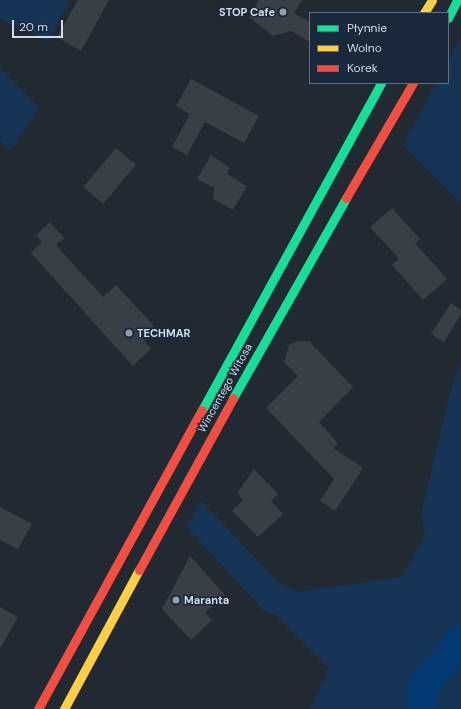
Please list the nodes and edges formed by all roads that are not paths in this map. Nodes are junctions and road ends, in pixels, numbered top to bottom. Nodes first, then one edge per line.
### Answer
1 (432, 0) edge
2 (457, 0) edge
3 (425, 12) edge
4 (449, 16) edge
5 (380, 84) edge
6 (412, 84) edge
7 (38, 709) edge
8 (64, 709) edge

1 - 3 main road
2 - 4 main road
5 - 7 main road, Wincentego Witosa
6 - 8 main road, Wincentego Witosa

